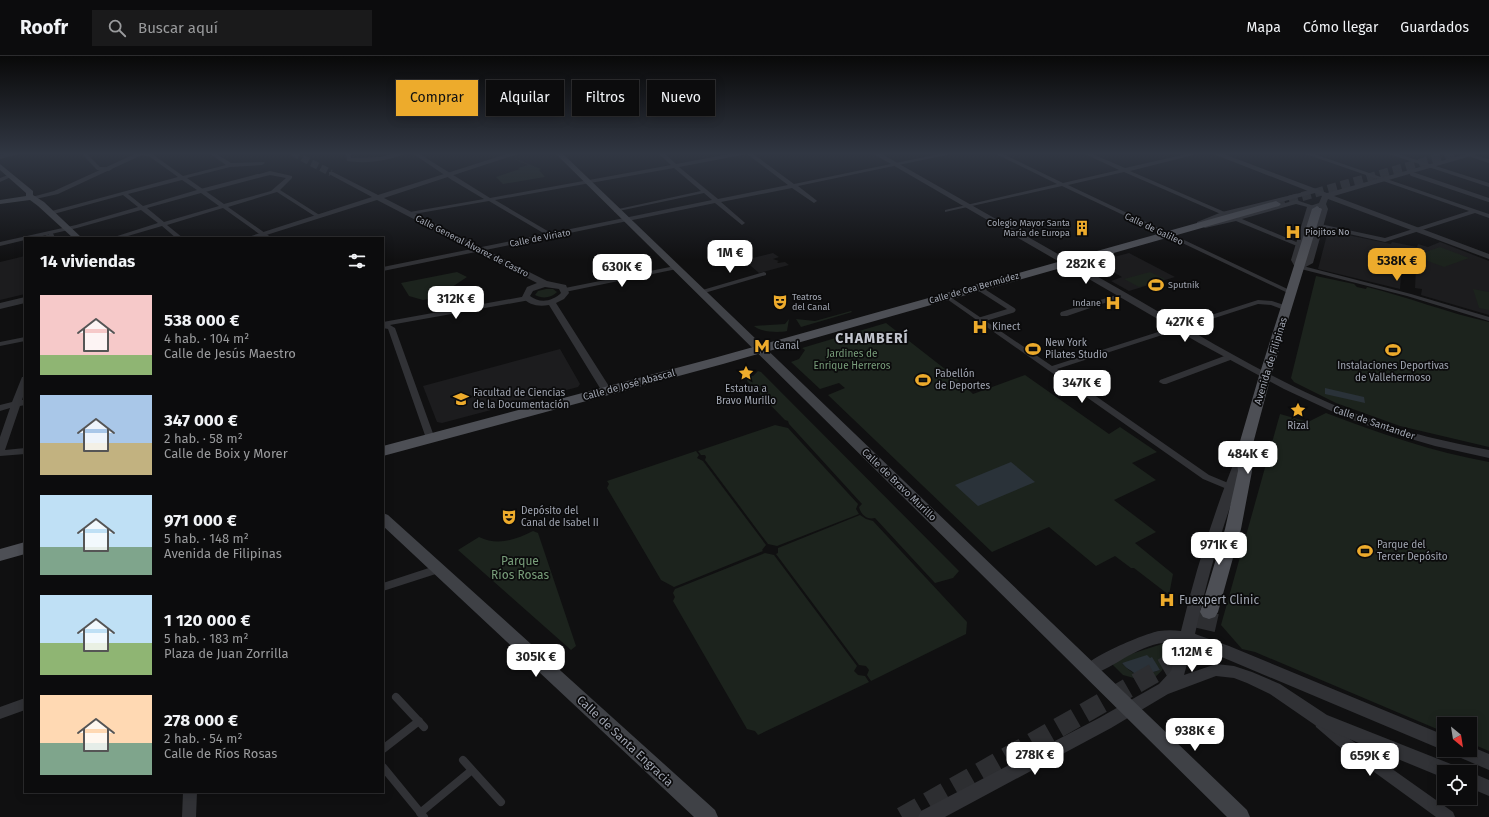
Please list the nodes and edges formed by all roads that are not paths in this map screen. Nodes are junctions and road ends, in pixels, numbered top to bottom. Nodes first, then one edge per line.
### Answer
1 (23, 189) edge
2 (64, 189) joint
3 (141, 189) edge
4 (198, 189) edge
5 (211, 189) edge
6 (362, 189) edge
7 (406, 189) edge
8 (471, 189) edge
9 (546, 189) edge
10 (594, 189) edge
11 (702, 189) edge
12 (780, 189) edge
13 (797, 189) edge
14 (937, 189) edge
15 (1047, 189) edge
16 (1070, 189) edge
17 (1167, 189) edge
18 (1307, 189) edge
19 (1323, 189) edge
20 (1353, 189) edge
21 (1408, 189) edge
22 (1455, 189) edge
23 (277, 190) joint
24 (202, 191) junction
25 (1314, 191) junction
26 (706, 192) junction
27 (56, 193) junction
28 (124, 193) junction
29 (1299, 194) junction
30 (30, 195) junction
31 (1326, 196) junction
32 (379, 197) junction
33 (489, 199) junction
34 (1489, 200) edge
35 (0, 201) edge
36 (718, 201) junction
37 (814, 201) dead end
38 (1296, 202) junction
39 (42, 204) junction
40 (1276, 204) tunnel mouth
41 (224, 206) junction
42 (968, 206) junction
43 (1317, 207) junction
44 (143, 208) junction
45 (616, 211) junction
46 (947, 211) dead end
47 (1475, 211) junction
48 (50, 212) junction
49 (410, 214) junction
50 (1225, 214) junction
51 (318, 216) junction
52 (1489, 216) edge
53 (1236, 219) junction
54 (626, 220) junction
55 (742, 222) dead end
56 (163, 224) junction
57 (1192, 226) junction
58 (1320, 226) junction
59 (66, 228) junction
60 (1416, 230) junction
61 (1165, 234) junction
62 (266, 236) edge
63 (552, 236) junction
64 (29, 237) edge
65 (77, 237) edge
66 (118, 237) edge
67 (179, 237) edge
68 (24, 238) edge
69 (0, 244) edge
70 (1299, 245) junction
71 (480, 250) junction
72 (1489, 257) edge
73 (1065, 262) junction
74 (1299, 267) junction
75 (675, 268) junction
76 (384, 269) edge
77 (764, 274) dead end
78 (545, 284) junction
79 (977, 287) junction
80 (565, 290) junction
81 (701, 292) junction
82 (1292, 293) junction
83 (1123, 295) junction
84 (946, 296) junction
85 (527, 298) junction
86 (24, 300) edge
87 (551, 302) junction
88 (0, 306) edge
89 (1287, 309) junction
90 (1064, 314) dead end
91 (1489, 319) edge
92 (980, 320) junction
93 (384, 325) edge
94 (384, 325) edge
95 (1179, 327) junction
96 (24, 339) edge
97 (0, 344) edge
98 (760, 350) junction
99 (1230, 357) junction
100 (1050, 369) junction
101 (1265, 376) junction
102 (1163, 382) dead end
103 (24, 384) edge
104 (607, 391) junction
105 (21, 403) edge
106 (0, 408) edge
107 (430, 439) junction
108 (0, 450) edge
109 (24, 451) edge
110 (384, 451) edge
111 (0, 454) edge
112 (1489, 454) edge
113 (1243, 455) junction
114 (1230, 487) junction
115 (384, 519) edge
116 (24, 548) edge
117 (0, 555) edge
118 (438, 569) junction
119 (384, 587) edge
120 (1209, 612) tunnel mouth
121 (1186, 638) junction
122 (1089, 670) junction
123 (1295, 680) junction
124 (1163, 689) junction
125 (396, 697) dead end
126 (1290, 698) junction
127 (24, 704) edge
128 (1129, 709) junction
129 (0, 713) edge
130 (1311, 714) junction
131 (1437, 740) edge
132 (384, 747) edge
133 (1477, 757) edge
134 (463, 760) dead end
135 (1489, 762) edge
136 (1437, 767) edge
137 (384, 768) edge
138 (472, 770) junction
139 (1477, 783) edge
140 (1489, 788) edge
141 (190, 793) edge
142 (501, 802) dead end
143 (422, 815) edge
144 (189, 817) edge
145 (708, 817) edge
146 (926, 817) edge
147 (1240, 817) edge
148 (1448, 817) edge

1 - 30 main road
2 - 27 street
2 - 30 street
3 - 28 street
4 - 24 street
5 - 24 street
6 - 32 street, Calle General Álvarez de Castro
7 - 32 street
8 - 33 street
9 - 33 street
10 - 45 main road, Calle de Bravo Murillo
11 - 26 street
12 - 36 street, Calle de Viriato
13 - 37 street
14 - 42 street, Calle de Santander
15 - 42 street
16 - 61 street, Calle de Galileo
17 - 50 street
18 - 25 street
19 - 25 street, Calle de Cea Bermúdez
20 - 31 street
21 - 47 street
22 - 34 street
23 - 41 street
23 - 51 street
24 - 41 street
24 - 44 street
25 - 29 street, Calle de Cea Bermúdez
25 - 31 street
26 - 36 street
26 - 45 street
27 - 30 street
27 - 39 street
28 - 44 street
28 - 48 street
29 - 38 street
29 - 50 street, Calle de Cea Bermúdez
30 - 35 main road
30 - 39 main road
31 - 43 street, Avenida de Filipinas
31 - 60 street
32 - 49 street, Calle General Álvarez de Castro
32 - 51 street
33 - 49 street
33 - 63 street
36 - 54 street, Calle de Viriato
36 - 55 street
38 - 43 street
38 - 53 street, Calle de Cea Bermúdez
39 - 48 main road
40 - 57 main road, Calle de Cea Bermúdez
41 - 56 street
41 - 62 street
42 - 46 street
42 - 73 street, Calle de Santander
43 - 58 street, Avenida de Filipinas
43 - 70 street, Avenida de Filipinas
43 - 74 main road, Avenida de Filipinas
44 - 56 street
44 - 59 street
45 - 54 main road, Calle de Bravo Murillo
47 - 52 street
47 - 60 street
48 - 59 main road
49 - 71 street, Calle General Álvarez de Castro
50 - 57 street, Calle de Cea Bermúdez
51 - 62 street
53 - 57 street, Calle de Cea Bermúdez
53 - 70 street
54 - 63 street, Calle de Viriato
54 - 75 main road, Calle de Bravo Murillo
56 - 66 street
56 - 67 street
57 - 61 main road, Calle de Cea Bermúdez
58 - 60 street
58 - 74 street, Avenida de Filipinas
59 - 64 street
59 - 65 main road
60 - 72 street
61 - 73 main road, Calle de Cea Bermúdez
61 - 82 street, Calle de Galileo
63 - 71 street, Calle de Viriato
68 - 69 street
70 - 74 street, Avenida de Filipinas
71 - 76 street, Calle de Viriato
71 - 78 street, Calle General Álvarez de Castro
73 - 79 main road, Calle de Cea Bermúdez
73 - 83 street, Calle de Santander
74 - 82 main road, Avenida de Filipinas
74 - 91 street
75 - 80 street
75 - 81 main road, Calle de Bravo Murillo
77 - 81 street
78 - 80 street, Calle General Álvarez de Castro
78 - 85 street
79 - 84 main road, Calle de Cea Bermúdez
79 - 92 street
80 - 87 street
81 - 98 main road, Calle de Bravo Murillo
82 - 89 main road, Avenida de Filipinas
83 - 90 street
83 - 95 street, Calle de Santander
84 - 92 street
84 - 98 main road, Calle de Cea Bermúdez
85 - 87 street
85 - 93 street
86 - 88 street
87 - 104 street
89 - 95 street
89 - 101 main road, Avenida de Filipinas
92 - 100 street
94 - 107 street
95 - 99 street, Calle de Santander
95 - 100 street
96 - 97 street
98 - 104 main road, Calle de José Abascal
98 - 122 main road, Calle de Bravo Murillo
99 - 101 street, Calle de Santander
99 - 102 street
100 - 114 street
101 - 112 street, Calle de Santander
101 - 113 main road, Avenida de Filipinas
103 - 105 street
104 - 107 main road, Calle de José Abascal
105 - 106 street
105 - 108 street
107 - 110 main road, Calle de José Abascal
109 - 111 street
113 - 114 street, Avenida de Filipinas
113 - 120 main road, Avenida de Filipinas
114 - 121 street, Avenida de Filipinas
115 - 118 main road, Calle de Santa Engracia
116 - 117 main road
118 - 119 street
118 - 145 main road, Calle de Santa Engracia
121 - 122 street
121 - 123 street
121 - 124 street, Avenida de Filipinas
122 - 128 main road, Calle de Bravo Murillo
123 - 126 street
123 - 131 street
124 - 126 street
124 - 128 street
125 - 132 street
126 - 130 street
127 - 129 street
128 - 146 street
128 - 147 main road, Calle de Bravo Murillo
130 - 136 street
130 - 148 street
133 - 135 street
134 - 138 street
137 - 143 street
138 - 142 street
138 - 143 street
139 - 140 street
141 - 144 street

